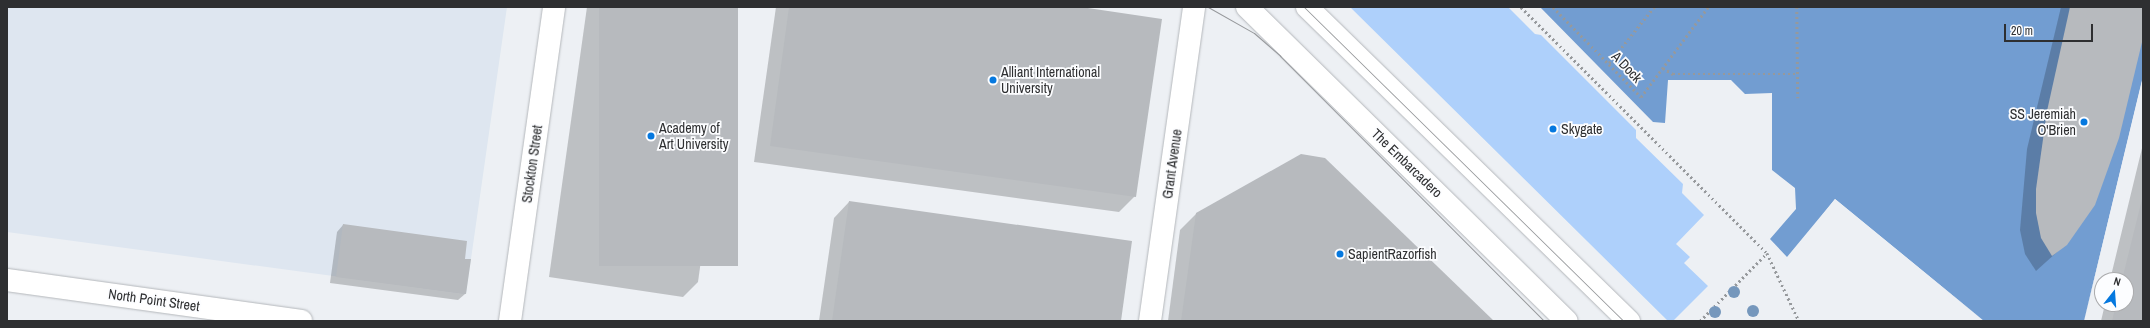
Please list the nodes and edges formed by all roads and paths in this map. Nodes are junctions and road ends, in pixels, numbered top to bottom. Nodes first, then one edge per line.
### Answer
1 (554, 7) edge
2 (1194, 7) edge
3 (1247, 7) edge
4 (1307, 7) edge
5 (1522, 7) edge
6 (1554, 7) edge
7 (1654, 7) edge
8 (1708, 7) edge
9 (1797, 7) edge
10 (1609, 63) junction
11 (1663, 68) junction
12 (1798, 74) junction
13 (1798, 98) dead end
14 (1767, 253) junction
15 (7, 280) edge
16 (301, 321) edge
17 (510, 321) edge
18 (1150, 321) edge
19 (1567, 321) edge
20 (1629, 321) edge
21 (1700, 321) edge
22 (1799, 321) edge

1 - 17 street, Stockton Street
2 - 18 street, Grant Avenue
3 - 19 street, The Embarcadero
4 - 20 street
5 - 14 path
6 - 10 path, A Dock
7 - 10 path
8 - 11 path, A Dock
9 - 12 path
10 - 11 path, A Dock
11 - 12 path
12 - 13 path
14 - 21 path
14 - 22 path
15 - 16 street, North Point Street

